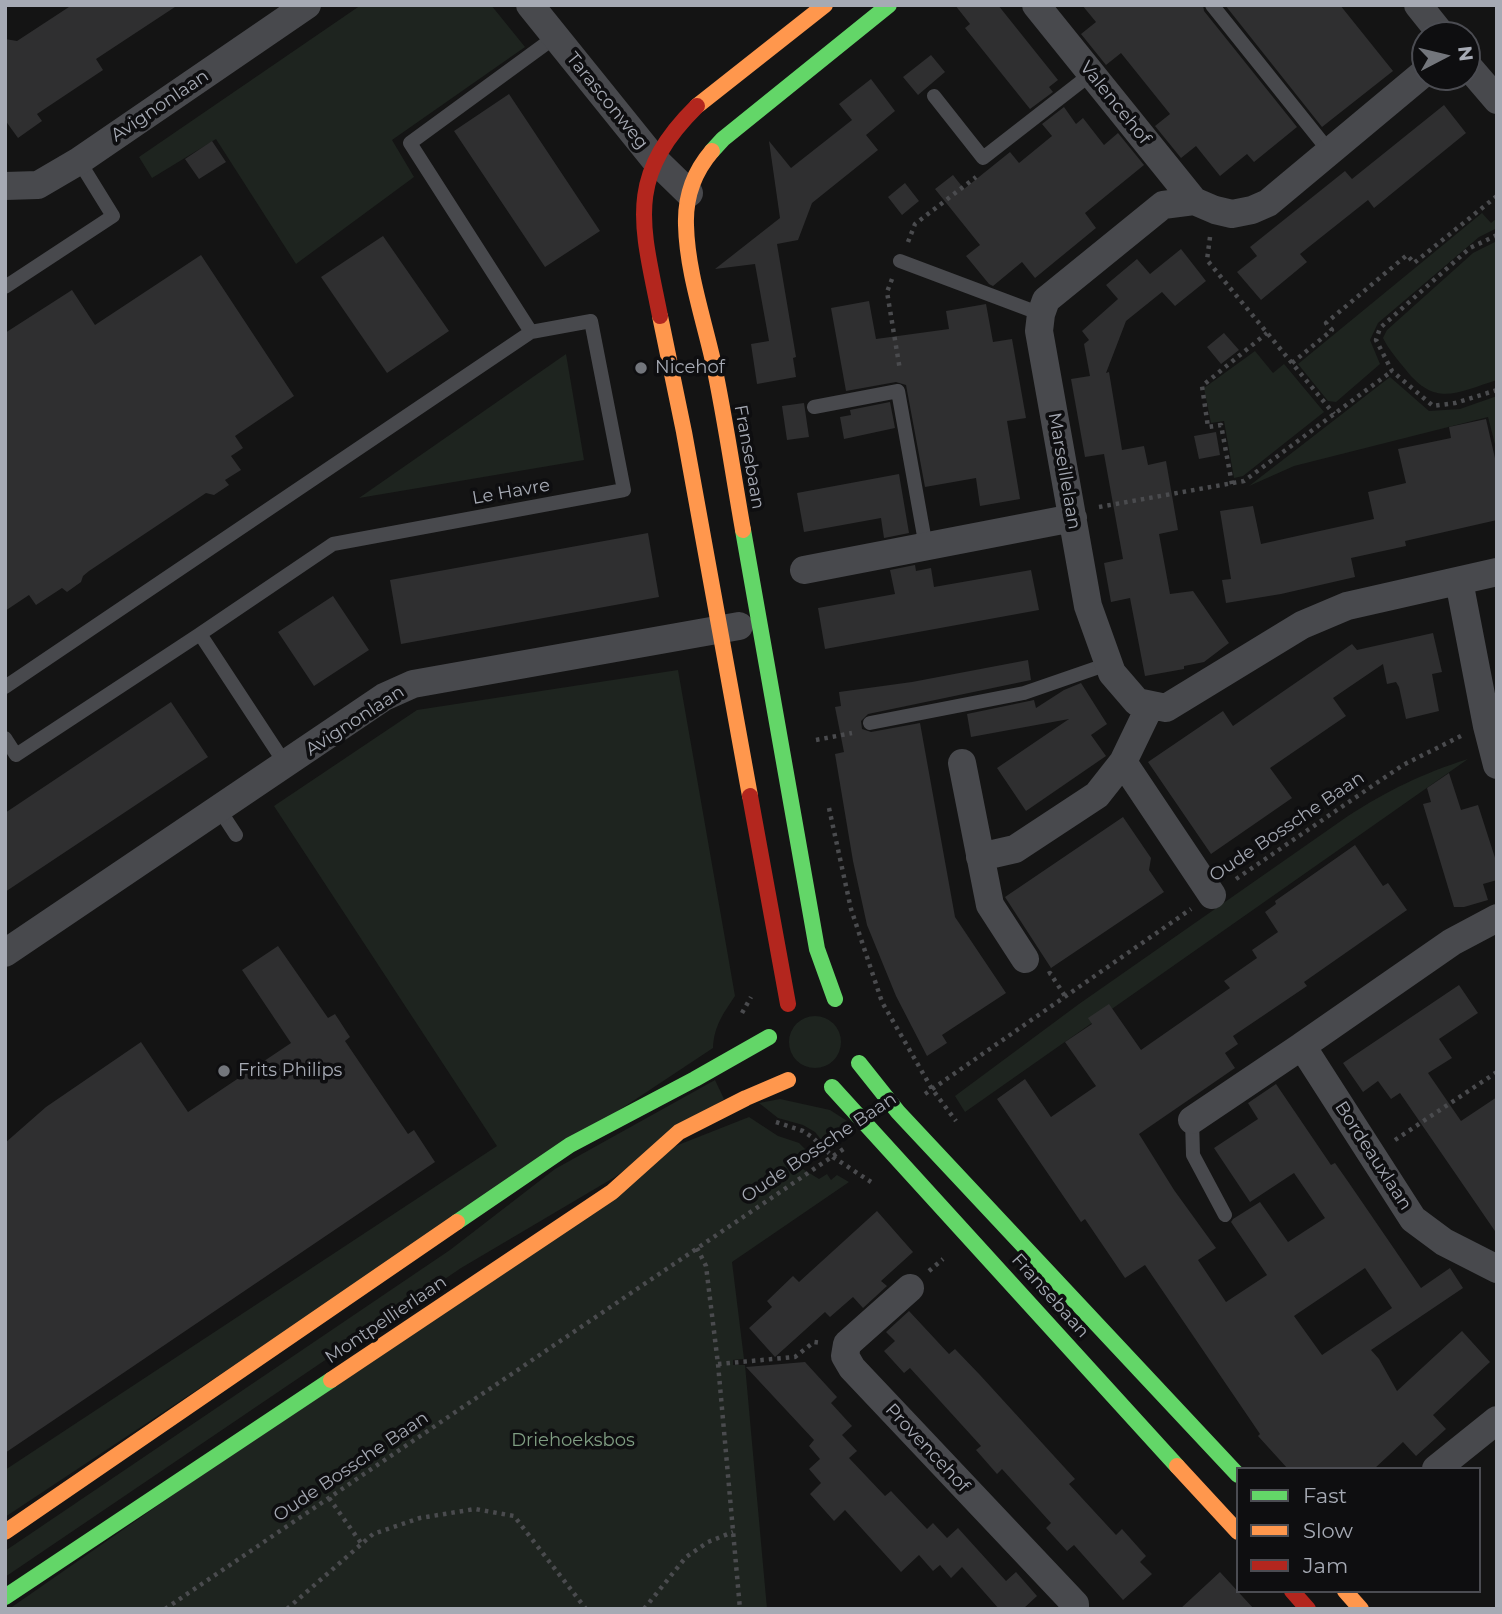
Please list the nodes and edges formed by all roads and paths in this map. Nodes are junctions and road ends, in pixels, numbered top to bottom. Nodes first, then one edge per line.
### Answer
1 (307, 5) edge
2 (530, 5) edge
3 (825, 5) edge
4 (889, 5) edge
5 (1037, 5) edge
6 (1212, 5) edge
7 (1418, 5) edge
8 (1431, 21) edge
9 (555, 37) junction
10 (1091, 74) junction
11 (1481, 81) edge
12 (1411, 84) edge
13 (934, 96) dead end
14 (1497, 100) edge
15 (1329, 152) junction
16 (983, 158) junction
17 (654, 160) junction
18 (79, 161) junction
19 (5, 186) edge
20 (690, 193) junction
21 (1497, 197) edge
22 (1204, 206) junction
23 (1497, 235) edge
24 (900, 261) junction
25 (5, 287) edge
26 (1041, 314) junction
27 (531, 332) junction
28 (1267, 333) junction
29 (1292, 363) junction
30 (1392, 371) junction
31 (1497, 390) edge
32 (898, 391) junction
33 (814, 407) dead end
34 (1334, 414) junction
35 (1232, 484) junction
36 (1073, 515) junction
37 (926, 547) junction
38 (804, 570) dead end
39 (1497, 572) edge
40 (1460, 581) junction
41 (758, 623) junction
42 (719, 629) junction
43 (200, 634) junction
44 (1108, 664) junction
45 (5, 687) edge
46 (1150, 706) junction
47 (870, 723) joint
48 (1487, 726) junction
49 (814, 729) dead end
50 (5, 738) edge
51 (816, 740) junction
52 (819, 753) dead end
53 (1123, 762) junction
54 (962, 763) dead end
55 (286, 765) junction
56 (1497, 765) edge
57 (828, 805) dead end
58 (219, 809) junction
59 (236, 835) dead end
60 (980, 857) junction
61 (1212, 895) junction
62 (1497, 918) edge
63 (5, 953) edge
64 (1025, 958) dead end
65 (1302, 1046) junction
66 (807, 1050) junction
67 (1497, 1072) edge
68 (932, 1089) junction
69 (898, 1112) junction
70 (1192, 1121) joint
71 (871, 1130) junction
72 (1372, 1155) junction
73 (1225, 1215) dead end
74 (697, 1248) junction
75 (1497, 1269) edge
76 (910, 1288) dead end
77 (847, 1344) junction
78 (718, 1363) junction
79 (1497, 1420) edge
80 (1438, 1467) edge
81 (1236, 1473) edge
82 (330, 1498) junction
83 (1236, 1530) edge
84 (5, 1532) edge
85 (733, 1532) junction
86 (361, 1543) junction
87 (1294, 1593) edge
88 (5, 1597) edge
89 (165, 1609) edge
90 (287, 1609) edge
91 (586, 1609) edge
92 (644, 1609) edge
93 (740, 1609) edge
94 (1074, 1609) edge
95 (1308, 1609) edge

1 - 18 street, Avignonlaan
2 - 9 street, Tarasconweg
3 - 17 street, Fransebaan
4 - 20 street, Fransebaan
5 - 10 street, Valencehof
6 - 15 lane
7 - 8 street
9 - 17 street, Tarasconweg
9 - 27 lane
10 - 16 lane
10 - 22 street, Valencehof
11 - 14 street
12 - 15 street
13 - 16 lane
15 - 22 street
16 - 24 path
17 - 20 street, Tarasconweg
17 - 42 street, Fransebaan
18 - 19 street, Avignonlaan
18 - 25 lane
20 - 41 street, Fransebaan
21 - 29 path
22 - 26 street
22 - 28 path
23 - 30 path
24 - 26 lane
24 - 32 path
26 - 36 street, Marseillelaan
27 - 43 lane, Le Havre
27 - 45 lane, Le Havre
28 - 29 path
28 - 35 path
29 - 34 path
30 - 31 path
30 - 34 path
32 - 33 lane
32 - 37 lane
34 - 35 path
35 - 36 path
36 - 37 street
36 - 44 street, Marseillelaan
37 - 38 street
39 - 40 street
40 - 46 street
40 - 48 street
41 - 42 street, Avignonlaan
41 - 66 street, Fransebaan
42 - 55 street, Avignonlaan
42 - 66 street, Fransebaan
43 - 50 lane, Le Havre
43 - 55 lane
44 - 46 street, Marseillelaan
44 - 47 lane
46 - 53 street
47 - 51 path
48 - 56 street
48 - 61 path, Oude Bossche Baan
49 - 51 path
51 - 52 path
53 - 60 street
53 - 61 street
54 - 60 street
55 - 58 street, Avignonlaan
57 - 68 path
58 - 59 lane
58 - 63 street, Avignonlaan
60 - 64 street
61 - 68 path, Oude Bossche Baan
62 - 65 street
65 - 70 street
65 - 72 street, Bordeauxlaan
66 - 69 street, Fransebaan
66 - 71 street, Fransebaan
66 - 84 street
66 - 88 street, Montpellierlaan
67 - 72 path
68 - 69 path, Oude Bossche Baan
69 - 81 street, Fransebaan
70 - 73 lane
71 - 74 path, Oude Bossche Baan
71 - 83 street, Fransebaan
72 - 75 street, Bordeauxlaan
74 - 78 path
74 - 82 path, Oude Bossche Baan
76 - 77 street
77 - 78 path
77 - 94 street, Provencehof
78 - 85 path
79 - 80 street
82 - 86 path
82 - 89 path, Oude Bossche Baan
85 - 92 path
85 - 93 path
86 - 90 path
86 - 91 path
87 - 95 street

